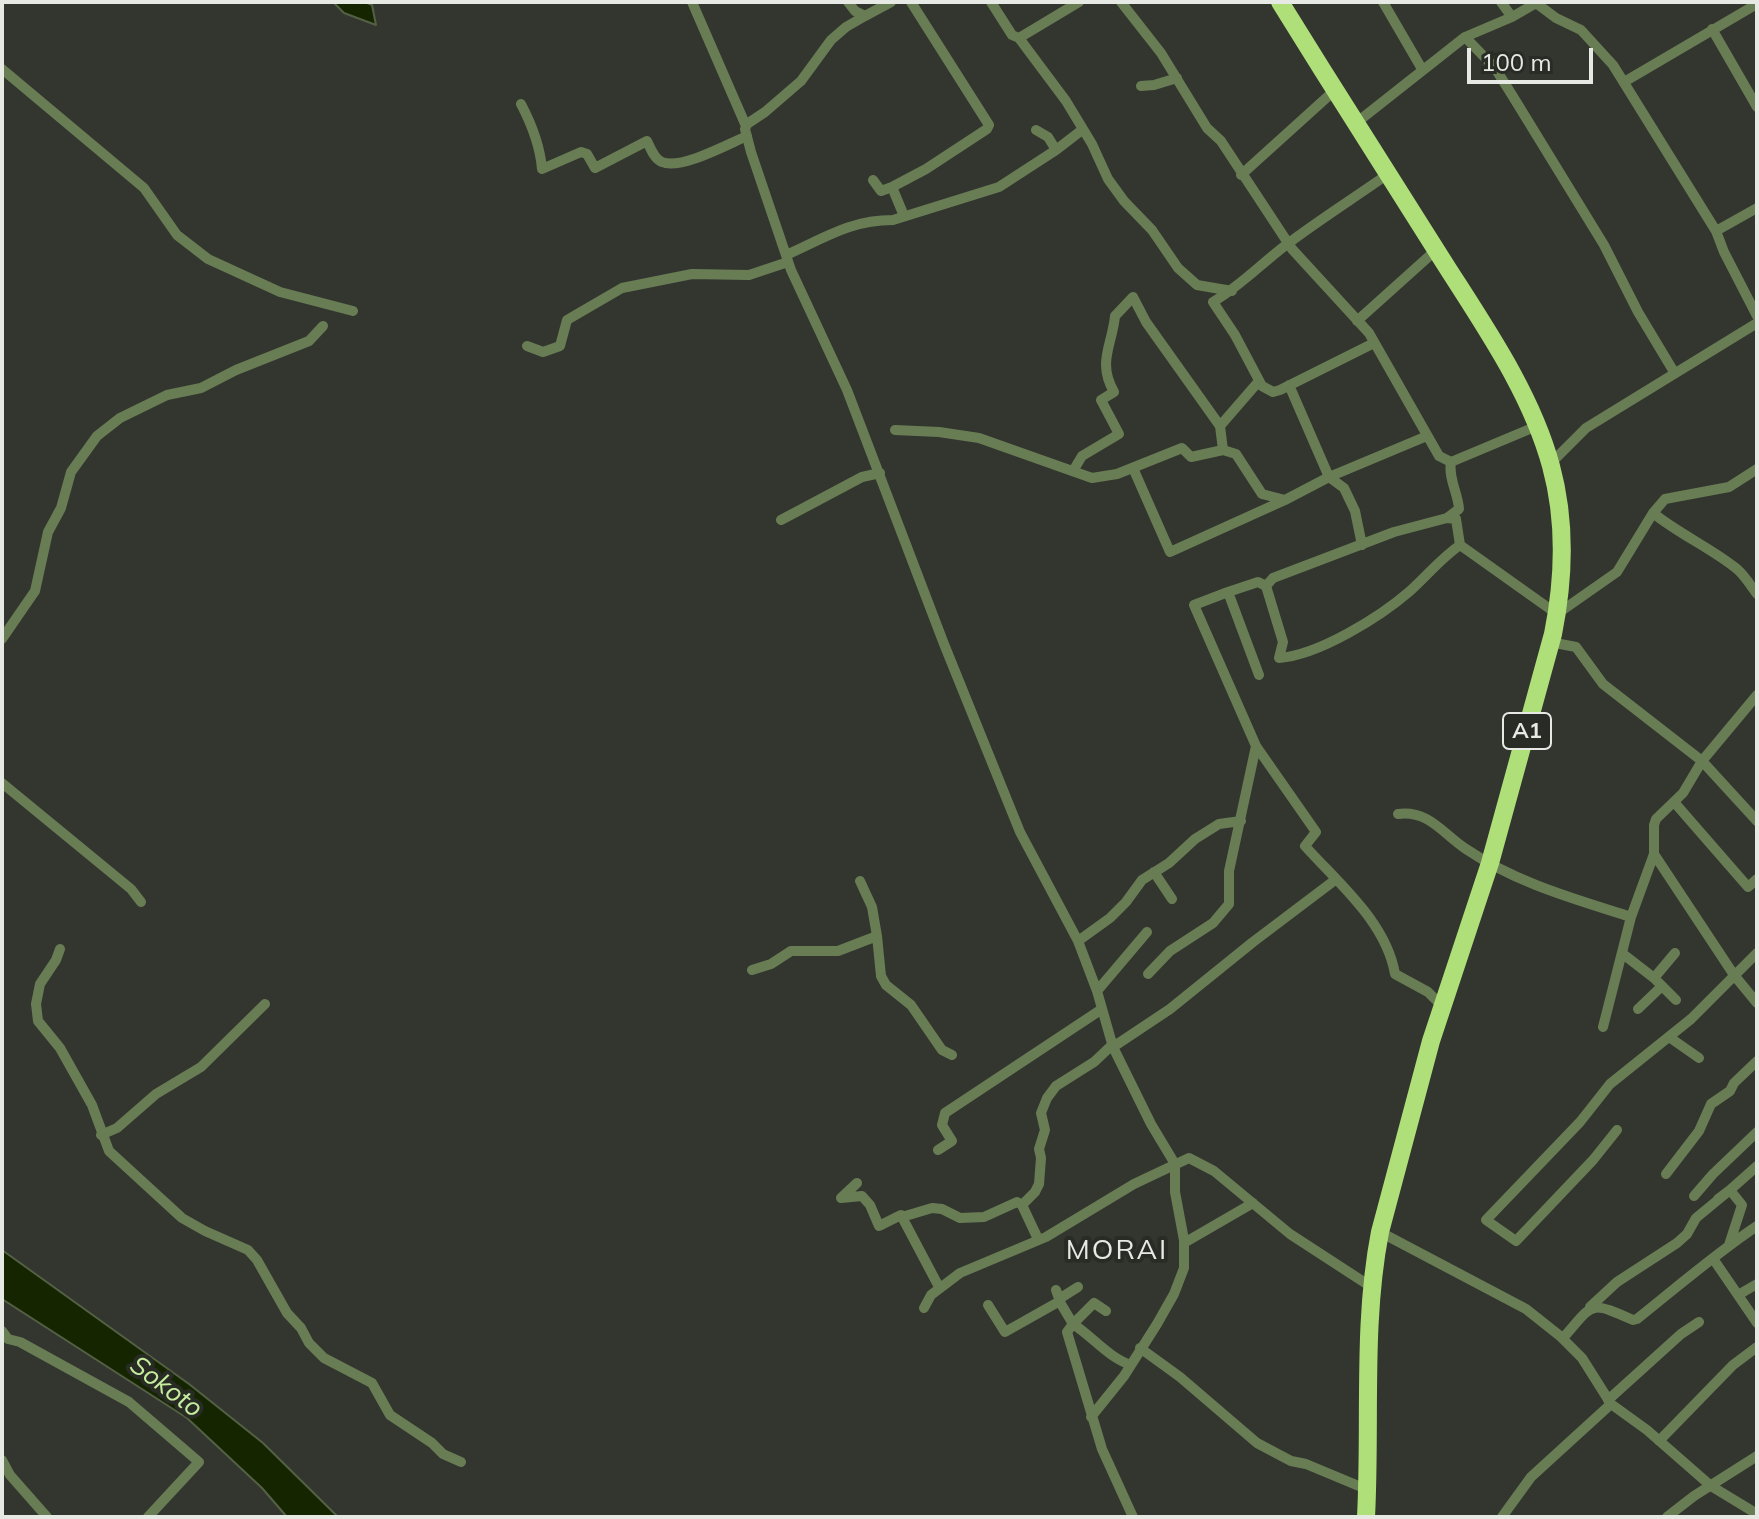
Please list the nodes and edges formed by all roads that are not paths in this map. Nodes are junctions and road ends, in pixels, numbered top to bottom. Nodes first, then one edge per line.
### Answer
1 (692, 2) edge
2 (848, 2) edge
3 (891, 2) edge
4 (911, 2) edge
5 (991, 2) edge
6 (1079, 2) edge
7 (1121, 2) edge
8 (1280, 2) edge
9 (1383, 2) edge
10 (1501, 2) edge
11 (1537, 2) edge
12 (1757, 4) edge
13 (865, 16) junction
14 (1512, 17) junction
15 (1712, 29) junction
16 (1465, 37) junction
17 (1019, 38) junction
18 (2, 69) edge
19 (1422, 69) junction
20 (1177, 78) junction
21 (1624, 82) junction
22 (1141, 86) dead end
23 (1335, 90) junction
24 (521, 104) dead end
25 (1757, 107) edge
26 (1356, 123) junction
27 (1036, 130) dead end
28 (1082, 130) junction
29 (746, 131) junction
30 (1056, 150) junction
31 (1388, 174) junction
32 (1241, 175) junction
33 (873, 180) dead end
34 (892, 187) junction
35 (1757, 208) edge
36 (904, 216) junction
37 (1716, 231) junction
38 (1288, 243) junction
39 (1436, 250) junction
40 (787, 259) junction
41 (1232, 291) junction
42 (353, 311) dead end
43 (1757, 316) edge
44 (1357, 321) junction
45 (1757, 323) edge
46 (323, 326) dead end
47 (1374, 343) junction
48 (527, 346) dead end
49 (1674, 372) junction
50 (1259, 381) junction
51 (1289, 385) junction
52 (1220, 426) junction
53 (1537, 426) junction
54 (895, 430) dead end
55 (1427, 436) junction
56 (1223, 450) junction
57 (1451, 462) junction
58 (1550, 464) junction
59 (1133, 468) junction
60 (1757, 469) edge
61 (1073, 471) junction
62 (880, 473) junction
63 (1329, 477) junction
64 (1285, 500) junction
65 (1653, 513) junction
66 (1447, 518) junction
67 (781, 520) dead end
68 (1362, 545) junction
69 (1460, 545) junction
70 (1266, 586) junction
71 (1228, 592) junction
72 (1757, 594) edge
73 (1557, 614) junction
74 (2, 639) edge
75 (1550, 642) junction
76 (1259, 675) dead end
77 (1756, 699) edge
78 (1256, 746) junction
79 (1702, 761) junction
80 (2, 783) edge
81 (1674, 802) junction
82 (1398, 814) dead end
83 (1241, 821) junction
84 (1757, 821) edge
85 (1654, 854) junction
86 (1490, 863) junction
87 (1154, 872) junction
88 (1757, 879) edge
89 (1335, 880) junction
90 (860, 881) dead end
91 (1172, 899) dead end
92 (141, 902) dead end
93 (1631, 917) junction
94 (1147, 932) dead end
95 (877, 936) junction
96 (1078, 941) junction
97 (60, 949) dead end
98 (1675, 953) dead end
99 (1757, 953) edge
100 (1623, 954) junction
101 (752, 970) dead end
102 (1148, 974) dead end
103 (1734, 975) junction
104 (1658, 982) junction
105 (1097, 991) junction
106 (1676, 1000) dead end
107 (1757, 1003) edge
108 (265, 1004) dead end
109 (1443, 1007) junction
110 (1102, 1009) junction
111 (1638, 1009) dead end
112 (1603, 1027) dead end
113 (1669, 1037) junction
114 (1113, 1045) junction
115 (952, 1055) dead end
116 (1699, 1058) dead end
117 (1757, 1061) edge
118 (1617, 1130) dead end
119 (1757, 1132) edge
120 (101, 1135) junction
121 (938, 1150) dead end
122 (1175, 1164) junction
123 (1757, 1166) edge
124 (1666, 1174) dead end
125 (857, 1183) dead end
126 (1730, 1190) junction
127 (1694, 1196) dead end
128 (1253, 1203) junction
129 (1022, 1205) junction
130 (902, 1217) junction
131 (1757, 1226) edge
132 (1380, 1232) junction
133 (1038, 1239) junction
134 (1184, 1243) junction
135 (1729, 1245) junction
136 (1714, 1260) junction
137 (1757, 1284) edge
138 (939, 1287) junction
139 (1078, 1287) dead end
140 (1373, 1288) junction
141 (1738, 1295) junction
142 (1058, 1297) junction
143 (988, 1305) dead end
144 (1590, 1307) junction
145 (924, 1308) dead end
146 (1106, 1311) dead end
147 (1699, 1322) dead end
148 (1757, 1323) edge
149 (1073, 1324) junction
150 (2, 1331) edge
151 (1563, 1338) junction
152 (1757, 1347) edge
153 (1140, 1348) junction
154 (1131, 1365) junction
155 (1609, 1402) junction
156 (1091, 1417) junction
157 (1659, 1441) junction
158 (1757, 1456) edge
159 (2, 1460) edge
160 (461, 1462) dead end
161 (1711, 1486) junction
162 (1366, 1489) junction
163 (1757, 1514) edge
164 (47, 1517) edge
165 (148, 1517) edge
166 (1133, 1517) edge
167 (1366, 1517) edge
168 (1502, 1517) edge
169 (1667, 1517) edge

1 - 29 street
2 - 13 street
3 - 13 street
4 - 34 street
5 - 17 street
6 - 17 street
7 - 20 street
8 - 23 highway, A1
9 - 19 street
10 - 14 street
11 - 14 street
11 - 21 street
12 - 15 street
13 - 29 street
14 - 16 street
15 - 21 street
15 - 25 street
16 - 19 street
16 - 49 street
17 - 28 street
18 - 42 street
19 - 26 street
20 - 22 street
20 - 32 street
21 - 37 street
23 - 26 highway, A1
23 - 32 street
24 - 29 street
26 - 31 highway, A1
27 - 30 street
28 - 30 street
28 - 41 street
29 - 40 street
30 - 36 street
31 - 38 street
31 - 39 highway, A1
32 - 38 street
33 - 34 street
34 - 36 street
35 - 37 street
36 - 40 street
37 - 43 street
38 - 41 street
38 - 44 street
39 - 44 street
39 - 53 highway, A1
40 - 48 street
40 - 62 street
41 - 50 street
44 - 47 street
45 - 49 street
46 - 74 street
47 - 51 street
47 - 55 street
49 - 58 street
50 - 51 street
50 - 52 street
51 - 63 street
52 - 56 street
52 - 61 street
53 - 57 street
53 - 58 highway, A1
54 - 61 street
55 - 57 street
55 - 63 street
56 - 59 street
56 - 64 street
57 - 66 street
58 - 73 highway, A1
59 - 61 street
59 - 64 street
60 - 65 street
62 - 67 street
62 - 96 street
63 - 64 street
63 - 68 street
65 - 72 street
65 - 73 street
66 - 68 street
66 - 69 street
68 - 70 street
69 - 70 street
69 - 73 street
70 - 71 street
71 - 76 street
71 - 78 street
73 - 75 highway, A1
75 - 79 street
75 - 86 highway, A1
77 - 79 street
78 - 83 street
78 - 89 street
79 - 81 street
79 - 84 street
80 - 92 street
81 - 85 street
81 - 88 street
82 - 86 street
83 - 87 street
83 - 102 street
85 - 93 street
85 - 103 street
86 - 93 street
86 - 109 highway, A1
87 - 91 street
87 - 96 street
89 - 109 street
89 - 114 street
90 - 95 street
93 - 100 street
94 - 105 street
95 - 101 street
95 - 115 street
96 - 105 street
97 - 120 street
98 - 104 street
99 - 103 street
100 - 104 street
100 - 112 street
103 - 107 street
103 - 113 street
104 - 106 street
104 - 111 street
105 - 110 street
108 - 120 street
109 - 132 highway, A1
110 - 114 street
110 - 121 street
113 - 116 street
113 - 118 street
114 - 122 street
114 - 129 street
117 - 124 street
119 - 127 street
120 - 160 street
122 - 128 street
122 - 133 street
122 - 134 street
123 - 126 street
125 - 130 street
126 - 135 street
126 - 144 street
128 - 134 street
128 - 140 street
129 - 130 street
129 - 133 street
130 - 138 street
131 - 135 street
132 - 140 highway, A1
132 - 151 street
133 - 138 street
134 - 153 street
135 - 136 street
136 - 141 street
136 - 144 street
137 - 141 street
138 - 145 street
139 - 142 street
140 - 162 highway, A1
141 - 148 street
142 - 143 street
142 - 149 street
144 - 151 street
146 - 149 street
147 - 155 street
149 - 154 street
149 - 156 street
150 - 165 street
151 - 155 street
152 - 157 street
153 - 154 street
153 - 162 street
154 - 156 street
155 - 157 street
155 - 168 street
156 - 166 street
157 - 161 street
158 - 161 street
159 - 164 street
161 - 163 street
161 - 169 street
162 - 167 highway, A1

